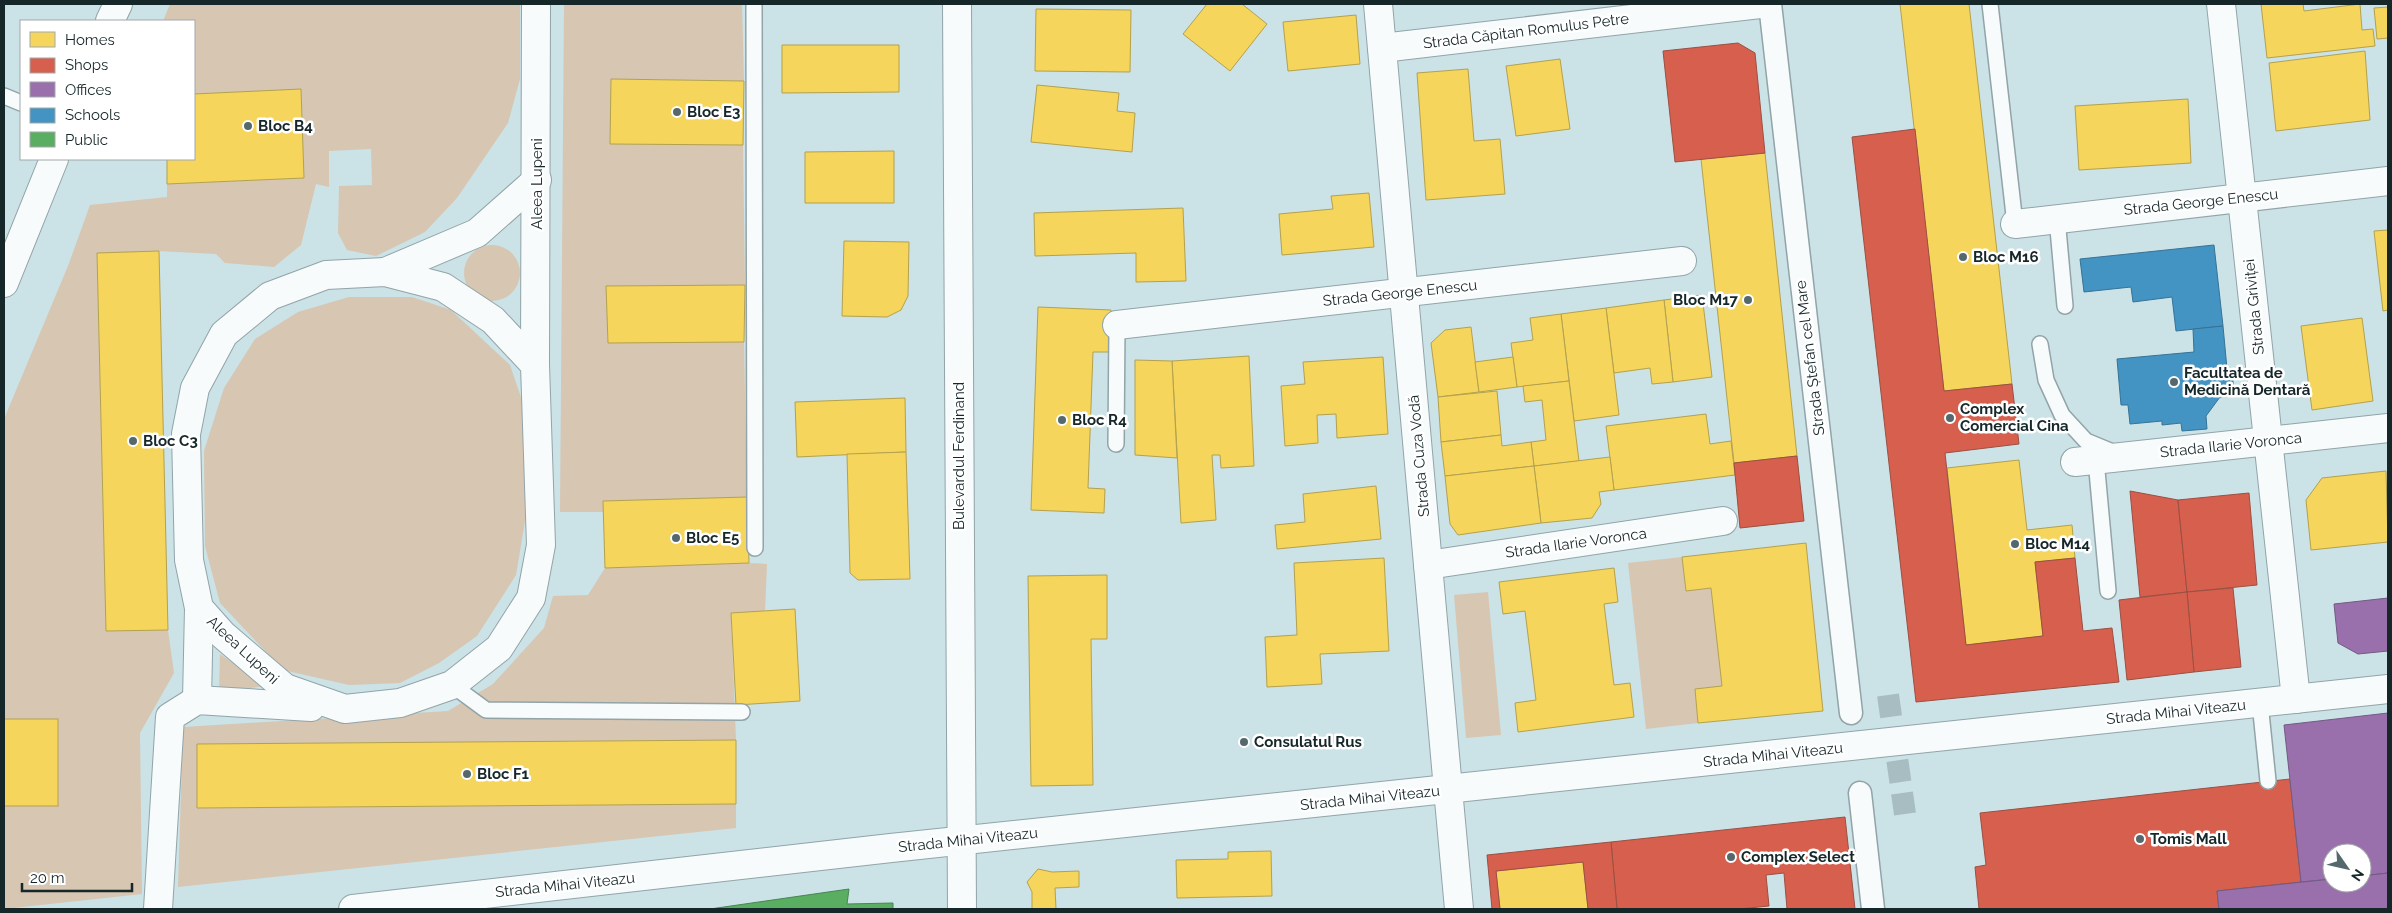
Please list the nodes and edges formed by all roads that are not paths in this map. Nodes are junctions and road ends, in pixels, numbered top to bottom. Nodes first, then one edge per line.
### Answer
1 (118, 4) edge
2 (536, 4) edge
3 (754, 4) edge
4 (957, 4) edge
5 (1378, 4) edge
6 (1760, 4) edge
7 (1770, 4) edge
8 (1990, 4) edge
9 (2221, 4) edge
10 (110, 20) edge
11 (1382, 48) junction
12 (4, 96) edge
13 (20, 103) edge
14 (54, 160) edge
15 (538, 180) junction
16 (2388, 181) edge
17 (2242, 198) junction
18 (2057, 218) junction
19 (2015, 224) joint
20 (1682, 261) dead end
21 (385, 272) junction
22 (4, 283) edge
23 (1404, 292) junction
24 (2065, 306) dead end
25 (1117, 325) joint
26 (2040, 344) dead end
27 (535, 365) junction
28 (2388, 428) edge
29 (2268, 442) junction
30 (1116, 444) dead end
31 (2123, 457) junction
32 (2085, 461) joint
33 (1723, 521) dead end
34 (755, 548) dead end
35 (1428, 565) junction
36 (2108, 591) dead end
37 (199, 608) junction
38 (452, 685) junction
39 (2388, 689) edge
40 (2296, 699) junction
41 (197, 700) junction
42 (2260, 703) junction
43 (345, 709) junction
44 (742, 712) dead end
45 (1850, 713) dead end
46 (2268, 781) dead end
47 (1448, 789) junction
48 (1860, 793) dead end
49 (961, 841) junction
50 (158, 909) edge
51 (353, 909) edge
52 (962, 909) edge
53 (1459, 909) edge
54 (1873, 909) edge

1 - 10 street
2 - 15 street, Aleea Lupeni
3 - 34 lane
4 - 49 street, Bulevardul Ferdinand
5 - 11 street, Strada Cuza Vodă
6 - 11 street, Strada Căpitan Romulus Petre
7 - 45 street, Strada Ștefan cel Mare
8 - 19 lane
9 - 17 street, Strada Griviței
11 - 23 street, Strada Cuza Vodă
12 - 13 lane
14 - 22 street
15 - 21 street
15 - 27 street, Aleea Lupeni
16 - 17 street, Strada George Enescu
17 - 18 street, Strada George Enescu
17 - 29 street, Strada Griviței
18 - 19 street, Strada George Enescu
18 - 24 lane
20 - 23 street, Strada George Enescu
21 - 27 street, Aleea Lupeni
21 - 37 street, Aleea Lupeni
23 - 25 street, Strada George Enescu
23 - 35 street, Strada Cuza Vodă
25 - 30 lane
26 - 31 lane
27 - 38 street, Aleea Lupeni
28 - 29 street, Strada Ilarie Voronca
29 - 31 street, Strada Ilarie Voronca
29 - 40 street, Strada Griviței
31 - 32 street, Strada Ilarie Voronca
32 - 36 lane
33 - 35 street, Strada Ilarie Voronca
35 - 47 street, Strada Cuza Vodă
37 - 41 street
37 - 43 street, Aleea Lupeni
38 - 43 street, Aleea Lupeni
38 - 44 lane
39 - 40 street, Strada Mihai Viteazu
40 - 42 street, Strada Mihai Viteazu
41 - 43 street
41 - 50 street
42 - 46 lane
42 - 47 street, Strada Mihai Viteazu
47 - 49 street, Strada Mihai Viteazu
47 - 53 street, Strada Cuza Vodă
48 - 54 street
49 - 51 street, Strada Mihai Viteazu
49 - 52 street, Bulevardul Ferdinand

